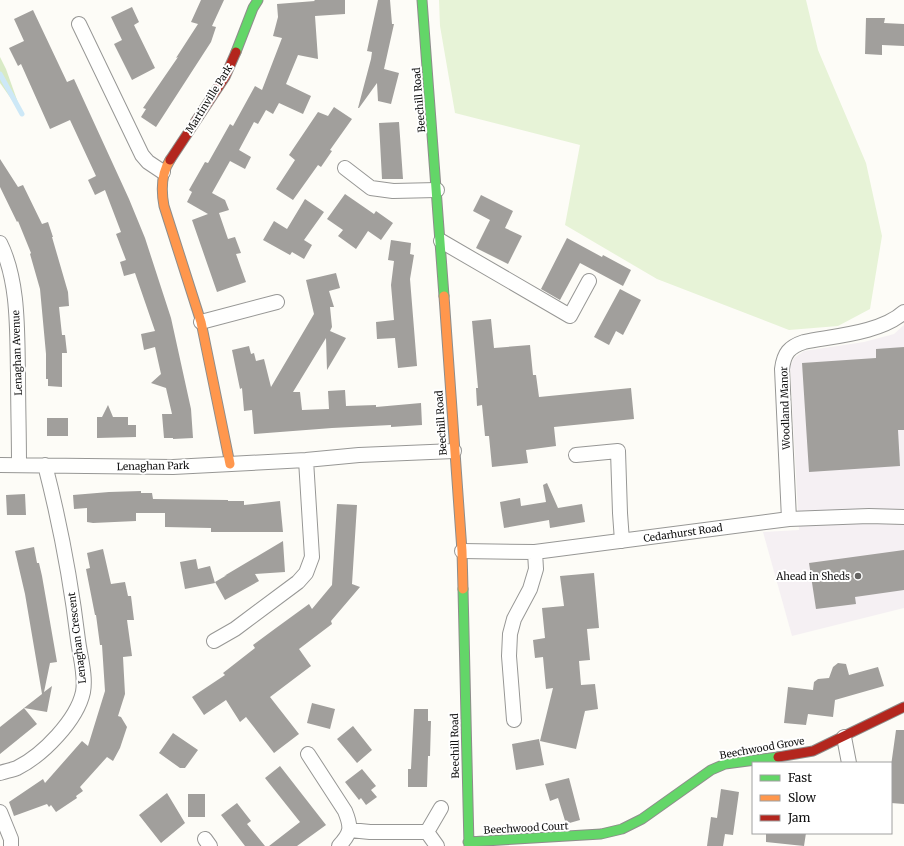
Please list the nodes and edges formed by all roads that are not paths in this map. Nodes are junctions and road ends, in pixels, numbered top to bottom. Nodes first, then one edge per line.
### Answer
1 (258, 0) edge
2 (422, 0) edge
3 (79, 24) dead end
4 (345, 168) dead end
5 (163, 172) junction
6 (437, 190) junction
7 (441, 242) junction
8 (0, 243) edge
9 (589, 281) dead end
10 (277, 302) dead end
11 (904, 312) edge
12 (201, 322) junction
13 (454, 451) junction
14 (576, 455) dead end
15 (306, 460) junction
16 (230, 464) junction
17 (0, 465) edge
18 (19, 465) junction
19 (45, 465) junction
20 (904, 517) edge
21 (789, 519) junction
22 (622, 541) junction
23 (462, 551) junction
24 (535, 552) junction
25 (214, 641) dead end
26 (904, 707) edge
27 (514, 720) dead end
28 (844, 737) junction
29 (308, 754) dead end
30 (849, 762) edge
31 (0, 773) edge
32 (440, 808) dead end
33 (0, 812) edge
34 (350, 830) junction
35 (427, 832) junction
36 (586, 835) joint
37 (469, 844) edge
38 (11, 846) edge
39 (339, 846) edge
40 (437, 846) edge

1 - 5 street, Martinville Park
2 - 6 street, Beechill Road
3 - 5 street
4 - 6 street
5 - 12 street, Martinville Park
6 - 7 street, Beechill Road
7 - 9 street
7 - 13 street, Beechill Road
8 - 18 street, Lenaghan Avenue
10 - 12 street
11 - 21 street, Woodland Manor
12 - 16 street, Martinville Park
13 - 15 street, Lenaghan Park
13 - 23 street, Beechill Road
14 - 22 street
15 - 16 street, Lenaghan Park
15 - 25 street
16 - 19 street, Lenaghan Park
17 - 18 street, Lenaghan Park
18 - 19 street, Lenaghan Park
19 - 31 street, Lenaghan Crescent
20 - 21 street, Cedarhurst Road
21 - 22 street, Cedarhurst Road
22 - 24 street, Cedarhurst Road
23 - 24 street, Cedarhurst Road
23 - 37 street, Beechill Road
24 - 27 street
26 - 28 street, Beechwood Grove
28 - 30 street
28 - 36 street, Beechwood Grove
29 - 34 street
32 - 35 street
33 - 38 street
34 - 35 street
34 - 39 street
35 - 40 street
36 - 37 street, Beechwood Court

